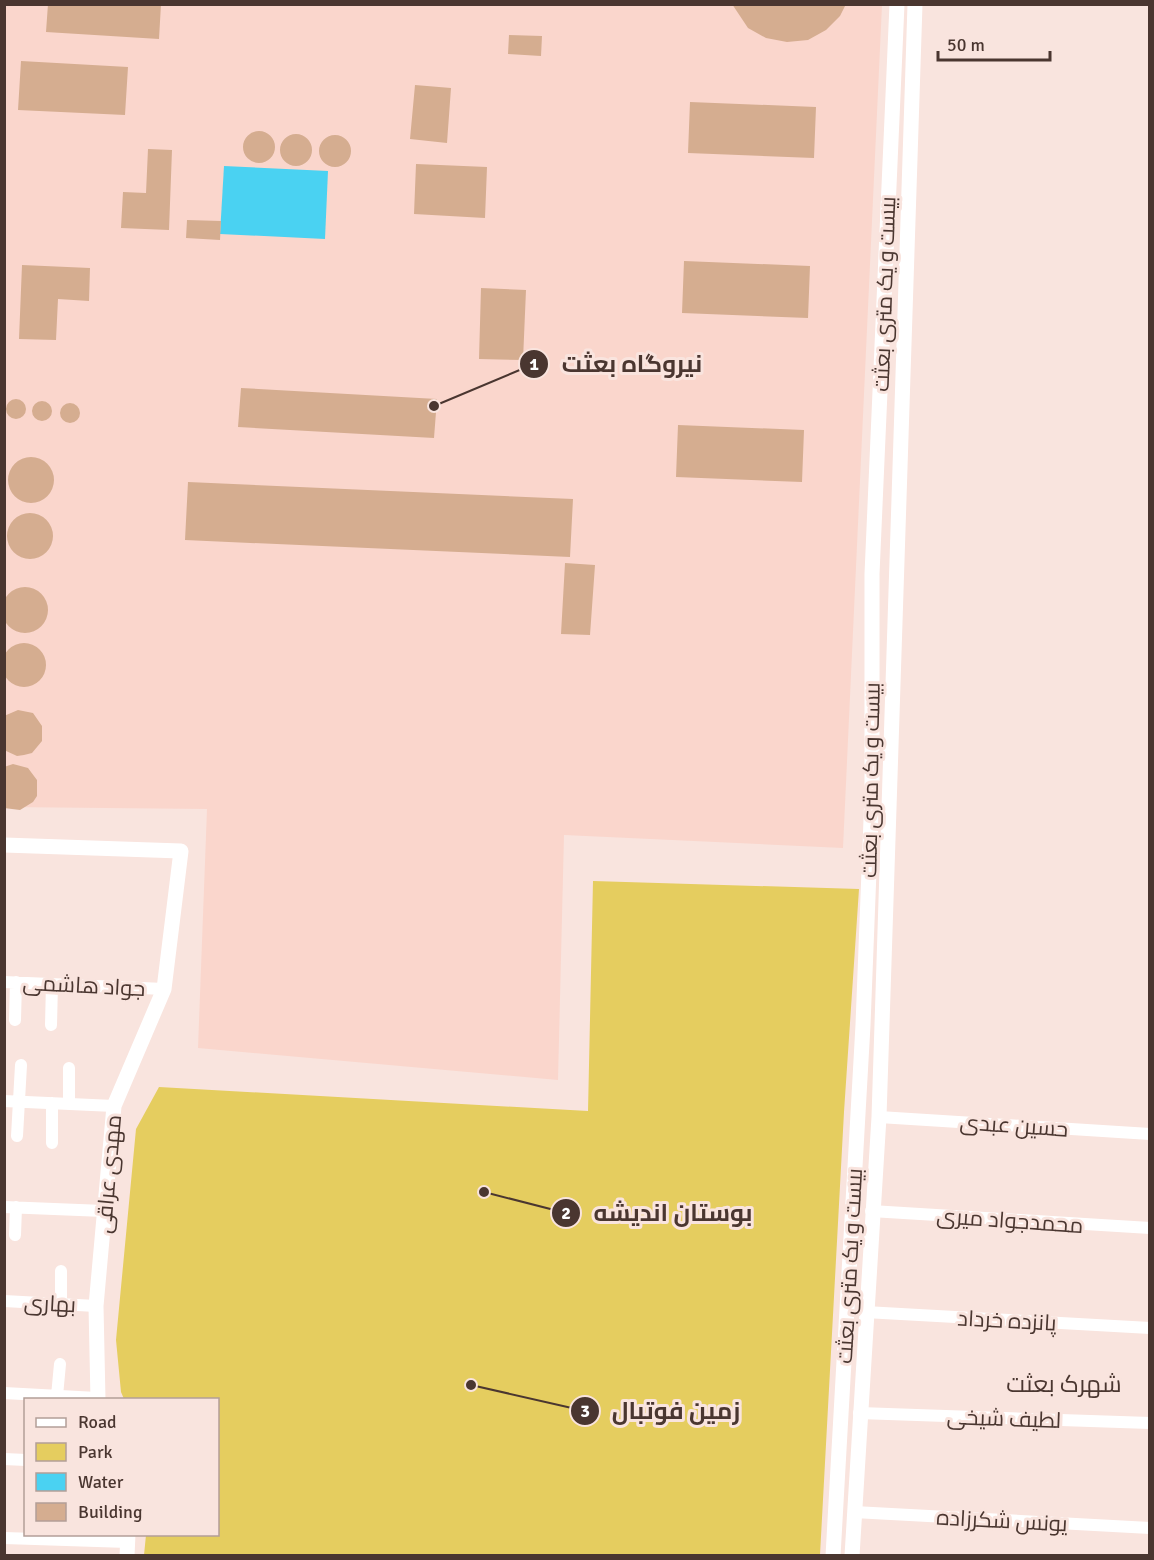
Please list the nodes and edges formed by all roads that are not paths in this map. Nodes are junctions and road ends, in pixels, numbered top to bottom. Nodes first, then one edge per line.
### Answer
1 (897, 4) edge
2 (915, 4) edge
3 (4, 845) edge
4 (10, 982) edge
5 (52, 984) junction
6 (164, 989) junction
7 (15, 1020) dead end
8 (51, 1025) dead end
9 (21, 1065) dead end
10 (69, 1068) dead end
11 (4, 1101) edge
12 (19, 1101) junction
13 (52, 1103) junction
14 (69, 1104) junction
15 (114, 1106) junction
16 (879, 1117) junction
17 (1149, 1134) edge
18 (17, 1136) dead end
19 (52, 1143) dead end
20 (10, 1207) edge
21 (104, 1211) junction
22 (871, 1211) junction
23 (1149, 1228) edge
24 (15, 1235) dead end
25 (61, 1271) dead end
26 (4, 1301) edge
27 (61, 1304) junction
28 (96, 1306) junction
29 (865, 1312) junction
30 (1149, 1328) edge
31 (60, 1364) dead end
32 (4, 1393) edge
33 (57, 1396) junction
34 (84, 1398) edge
35 (98, 1398) edge
36 (859, 1413) junction
37 (1149, 1423) edge
38 (4, 1459) edge
39 (24, 1460) edge
40 (854, 1512) junction
41 (1149, 1528) edge
42 (4, 1538) edge
43 (127, 1544) edge
44 (833, 1556) edge
45 (852, 1556) edge

1 - 44 street, بیست و یک متری بعثت
2 - 16 street, بیست و یک متری بعثت
3 - 6 street, مهدی عراقی
4 - 5 street, جواد هاشمی
4 - 7 street
5 - 6 street, جواد هاشمی
5 - 8 street
6 - 15 street, مهدی عراقی
9 - 12 street
10 - 14 street
11 - 12 street
12 - 13 street
12 - 18 street
13 - 14 street
13 - 19 street
14 - 15 street
15 - 21 street, مهدی عراقی
16 - 17 street, حسین عبدی
16 - 22 street, بیست و یک متری بعثت
20 - 21 street
20 - 24 street
21 - 28 street, مهدی عراقی
22 - 23 street, محمدجواد میری
22 - 29 street, بیست و یک متری بعثت
25 - 27 street
26 - 27 street, بهاری
27 - 28 street, بهاری
28 - 35 street, مهدی عراقی
29 - 30 street, پانزده خرداد
29 - 36 street, بیست و یک متری بعثت
31 - 33 street
32 - 33 street
33 - 34 street
36 - 37 street, لطیف شیخی
36 - 40 street, بیست و یک متری بعثت
38 - 39 street
40 - 41 street, یونس شکرزاده
40 - 45 street, بیست و یک متری بعثت
42 - 43 street

